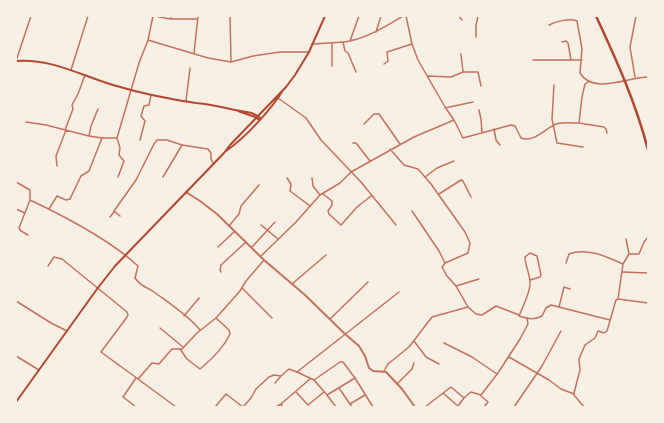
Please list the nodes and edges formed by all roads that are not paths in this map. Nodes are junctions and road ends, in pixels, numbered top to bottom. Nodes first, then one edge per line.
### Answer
1 (31, 16) edge
2 (88, 16) edge
3 (154, 16) edge
4 (171, 16) edge
5 (230, 16) edge
6 (325, 16) edge
7 (359, 16) edge
8 (381, 16) edge
9 (405, 16) edge
10 (459, 16) edge
11 (478, 16) edge
12 (596, 16) edge
13 (636, 16) edge
14 (197, 17) edge
15 (171, 19) junction
16 (462, 20) dead end
17 (549, 24) dead end
18 (376, 32) junction
19 (476, 37) dead end
20 (148, 40) junction
21 (350, 41) junction
22 (343, 42) junction
23 (562, 42) dead end
24 (332, 43) junction
25 (312, 44) junction
26 (412, 44) junction
27 (309, 52) junction
28 (194, 53) junction
29 (461, 54) dead end
30 (533, 60) dead end
31 (571, 60) junction
32 (582, 60) junction
33 (16, 61) edge
34 (231, 62) junction
35 (384, 64) dead end
36 (332, 66) dead end
37 (190, 68) dead end
38 (71, 70) junction
39 (356, 72) dead end
40 (463, 72) junction
41 (85, 75) junction
42 (428, 76) junction
43 (648, 77) edge
44 (635, 78) junction
45 (588, 82) junction
46 (625, 82) junction
47 (554, 85) dead end
48 (482, 86) dead end
49 (286, 87) junction
50 (132, 90) junction
51 (152, 95) junction
52 (278, 98) junction
53 (186, 101) junction
54 (474, 102) dead end
55 (445, 108) junction
56 (98, 109) dead end
57 (479, 110) dead end
58 (257, 117) junction
59 (260, 119) junction
60 (454, 120) junction
61 (26, 122) dead end
62 (579, 123) junction
63 (364, 124) dead end
64 (553, 126) junction
65 (494, 129) junction
66 (66, 130) junction
67 (607, 132) dead end
68 (482, 133) junction
69 (89, 136) junction
70 (102, 138) junction
71 (117, 138) junction
72 (140, 140) dead end
73 (353, 143) dead end
74 (182, 144) junction
75 (400, 144) junction
76 (500, 146) dead end
77 (583, 147) dead end
78 (390, 149) junction
79 (648, 150) edge
80 (224, 153) junction
81 (370, 161) junction
82 (454, 161) dead end
83 (214, 164) junction
84 (57, 166) dead end
85 (351, 172) junction
86 (118, 177) dead end
87 (163, 177) dead end
88 (425, 177) junction
89 (287, 178) dead end
90 (312, 178) dead end
91 (16, 182) edge
92 (259, 185) dead end
93 (186, 192) junction
94 (323, 194) junction
95 (439, 194) junction
96 (320, 195) junction
97 (372, 195) junction
98 (471, 197) dead end
99 (30, 200) junction
100 (310, 206) junction
101 (16, 209) edge
102 (49, 210) junction
103 (114, 211) junction
104 (412, 211) dead end
105 (25, 213) junction
106 (120, 216) dead end
107 (110, 217) dead end
108 (275, 222) dead end
109 (261, 225) dead end
110 (396, 225) dead end
111 (229, 226) junction
112 (267, 230) junction
113 (235, 231) junction
114 (28, 235) dead end
115 (648, 237) edge
116 (278, 239) junction
117 (626, 240) dead end
118 (246, 242) junction
119 (218, 247) dead end
120 (252, 247) junction
121 (629, 254) junction
122 (125, 255) junction
123 (326, 255) dead end
124 (261, 256) junction
125 (264, 260) junction
126 (445, 263) junction
127 (566, 263) dead end
128 (623, 264) junction
129 (48, 266) dead end
130 (221, 272) dead end
131 (623, 272) junction
132 (648, 273) edge
133 (479, 278) dead end
134 (530, 280) junction
135 (368, 282) dead end
136 (292, 284) junction
137 (456, 286) junction
138 (97, 288) junction
139 (242, 288) junction
140 (570, 289) dead end
141 (399, 292) dead end
142 (199, 298) dead end
143 (618, 299) junction
144 (16, 301) edge
145 (648, 304) edge
146 (468, 307) junction
147 (559, 307) junction
148 (184, 316) junction
149 (520, 316) junction
150 (216, 318) junction
151 (272, 318) dead end
152 (527, 318) junction
153 (330, 319) junction
154 (610, 320) junction
155 (160, 328) dead end
156 (67, 331) junction
157 (200, 331) junction
158 (561, 331) dead end
159 (345, 334) junction
160 (414, 341) junction
161 (444, 343) dead end
162 (183, 347) junction
163 (648, 348) edge
164 (180, 349) junction
165 (648, 352) edge
166 (16, 356) edge
167 (509, 357) junction
168 (414, 363) dead end
169 (439, 364) dead end
170 (39, 370) junction
171 (297, 372) junction
172 (384, 372) junction
173 (537, 373) junction
174 (497, 374) junction
175 (281, 376) junction
176 (355, 378) junction
177 (137, 379) junction
178 (310, 379) junction
179 (314, 380) junction
180 (276, 383) dead end
181 (397, 384) junction
182 (339, 388) junction
183 (296, 392) junction
184 (324, 392) junction
185 (443, 393) junction
186 (574, 394) junction
187 (327, 395) junction
188 (365, 395) junction
189 (481, 395) junction
190 (464, 398) junction
191 (16, 402) edge
192 (281, 404) junction
193 (350, 404) junction
194 (427, 406) edge
195 (135, 407) edge
196 (176, 407) edge
197 (215, 407) edge
198 (243, 407) edge
199 (276, 407) edge
200 (283, 407) edge
201 (336, 407) edge
202 (352, 407) edge
203 (373, 407) edge
204 (415, 407) edge
205 (459, 407) edge
206 (484, 407) edge
207 (514, 407) edge
208 (584, 407) edge

1 - 33 street
2 - 38 street
3 - 15 street
3 - 20 street
4 - 15 street
5 - 34 street
6 - 25 main road
7 - 21 street
8 - 18 street
9 - 18 street
9 - 26 street
10 - 16 street
11 - 19 street
12 - 46 main road
13 - 44 street
14 - 15 street
14 - 28 street
17 - 32 street
18 - 21 street
20 - 28 street
20 - 50 street
21 - 22 street
22 - 24 street
22 - 39 street
23 - 31 street
24 - 25 street
24 - 36 street
25 - 27 main road
26 - 35 street
26 - 42 street
27 - 34 street
27 - 49 main road
28 - 34 street
29 - 40 street
30 - 31 street
31 - 32 street
32 - 45 street
33 - 38 main road
37 - 53 street
38 - 41 main road
40 - 42 street
40 - 48 street
41 - 50 main road
41 - 66 street
42 - 55 street
43 - 44 street
44 - 46 street
45 - 46 street
45 - 62 street
46 - 79 main road
47 - 64 street
49 - 52 main road
49 - 58 main road
50 - 51 main road
50 - 71 street
51 - 53 main road
51 - 72 street
52 - 59 main road
52 - 85 street
53 - 58 main road
54 - 55 street
55 - 60 street
56 - 69 street
57 - 68 street
58 - 59 main road
58 - 80 main road
59 - 80 main road
60 - 68 street
60 - 75 street
61 - 66 street
62 - 64 street
62 - 67 street
63 - 75 street
64 - 65 street
64 - 77 street
65 - 68 street
65 - 76 street
66 - 69 street
66 - 84 street
69 - 70 street
70 - 71 street
70 - 102 street
71 - 86 street
73 - 81 street
74 - 83 street
74 - 87 street
74 - 103 street
75 - 78 street
78 - 81 street
78 - 88 street
80 - 83 main road
81 - 85 street
82 - 88 street
83 - 93 main road
85 - 94 street
85 - 97 street
88 - 95 street
89 - 100 street
90 - 96 street
91 - 99 street
92 - 111 street
93 - 111 street
93 - 122 main road
94 - 96 street
94 - 97 street
95 - 98 street
95 - 126 street
96 - 100 street
97 - 110 street
99 - 102 street
99 - 105 street
100 - 116 street
101 - 105 street
102 - 122 street
103 - 106 street
103 - 107 street
104 - 126 street
105 - 114 street
108 - 112 street
109 - 112 street
111 - 113 street
112 - 116 street
112 - 120 street
113 - 118 street
113 - 119 street
115 - 121 street
116 - 124 street
117 - 121 street
118 - 120 street
118 - 130 street
120 - 124 street
121 - 128 street
122 - 138 main road
122 - 148 street
123 - 136 street
124 - 125 street
125 - 136 street
125 - 139 street
126 - 137 street
127 - 128 street
128 - 131 street
129 - 138 street
131 - 132 street
131 - 143 street
133 - 137 street
134 - 134 street
134 - 149 street
135 - 153 street
136 - 153 street
137 - 146 street
138 - 156 main road
138 - 177 street
139 - 150 street
139 - 151 street
140 - 147 street
141 - 159 street
142 - 148 street
143 - 145 street
143 - 154 street
144 - 156 street
146 - 149 street
146 - 160 street
147 - 152 street
147 - 154 street
148 - 157 street
149 - 152 street
150 - 157 street
150 - 164 street
152 - 167 street
153 - 159 street
154 - 186 street
155 - 162 street
156 - 170 main road
157 - 162 street
158 - 173 street
159 - 171 street
159 - 172 street
160 - 169 street
160 - 172 street
161 - 174 street
162 - 164 street
163 - 165 street
164 - 177 street
166 - 170 street
167 - 173 street
167 - 174 street
168 - 181 street
170 - 191 main road
171 - 175 street
171 - 178 street
172 - 181 street
173 - 186 street
173 - 207 street
174 - 189 street
175 - 180 street
175 - 198 street
176 - 179 street
176 - 182 street
176 - 188 street
177 - 195 street
177 - 196 street
178 - 179 street
178 - 183 street
179 - 184 street
181 - 204 street
182 - 187 street
182 - 193 street
183 - 184 street
183 - 192 street
184 - 187 street
185 - 190 street
185 - 194 street
185 - 205 street
186 - 208 street
187 - 201 street
188 - 193 street
188 - 203 street
189 - 190 street
189 - 206 street
190 - 205 street
192 - 199 street
192 - 200 street
193 - 202 street
197 - 198 street

